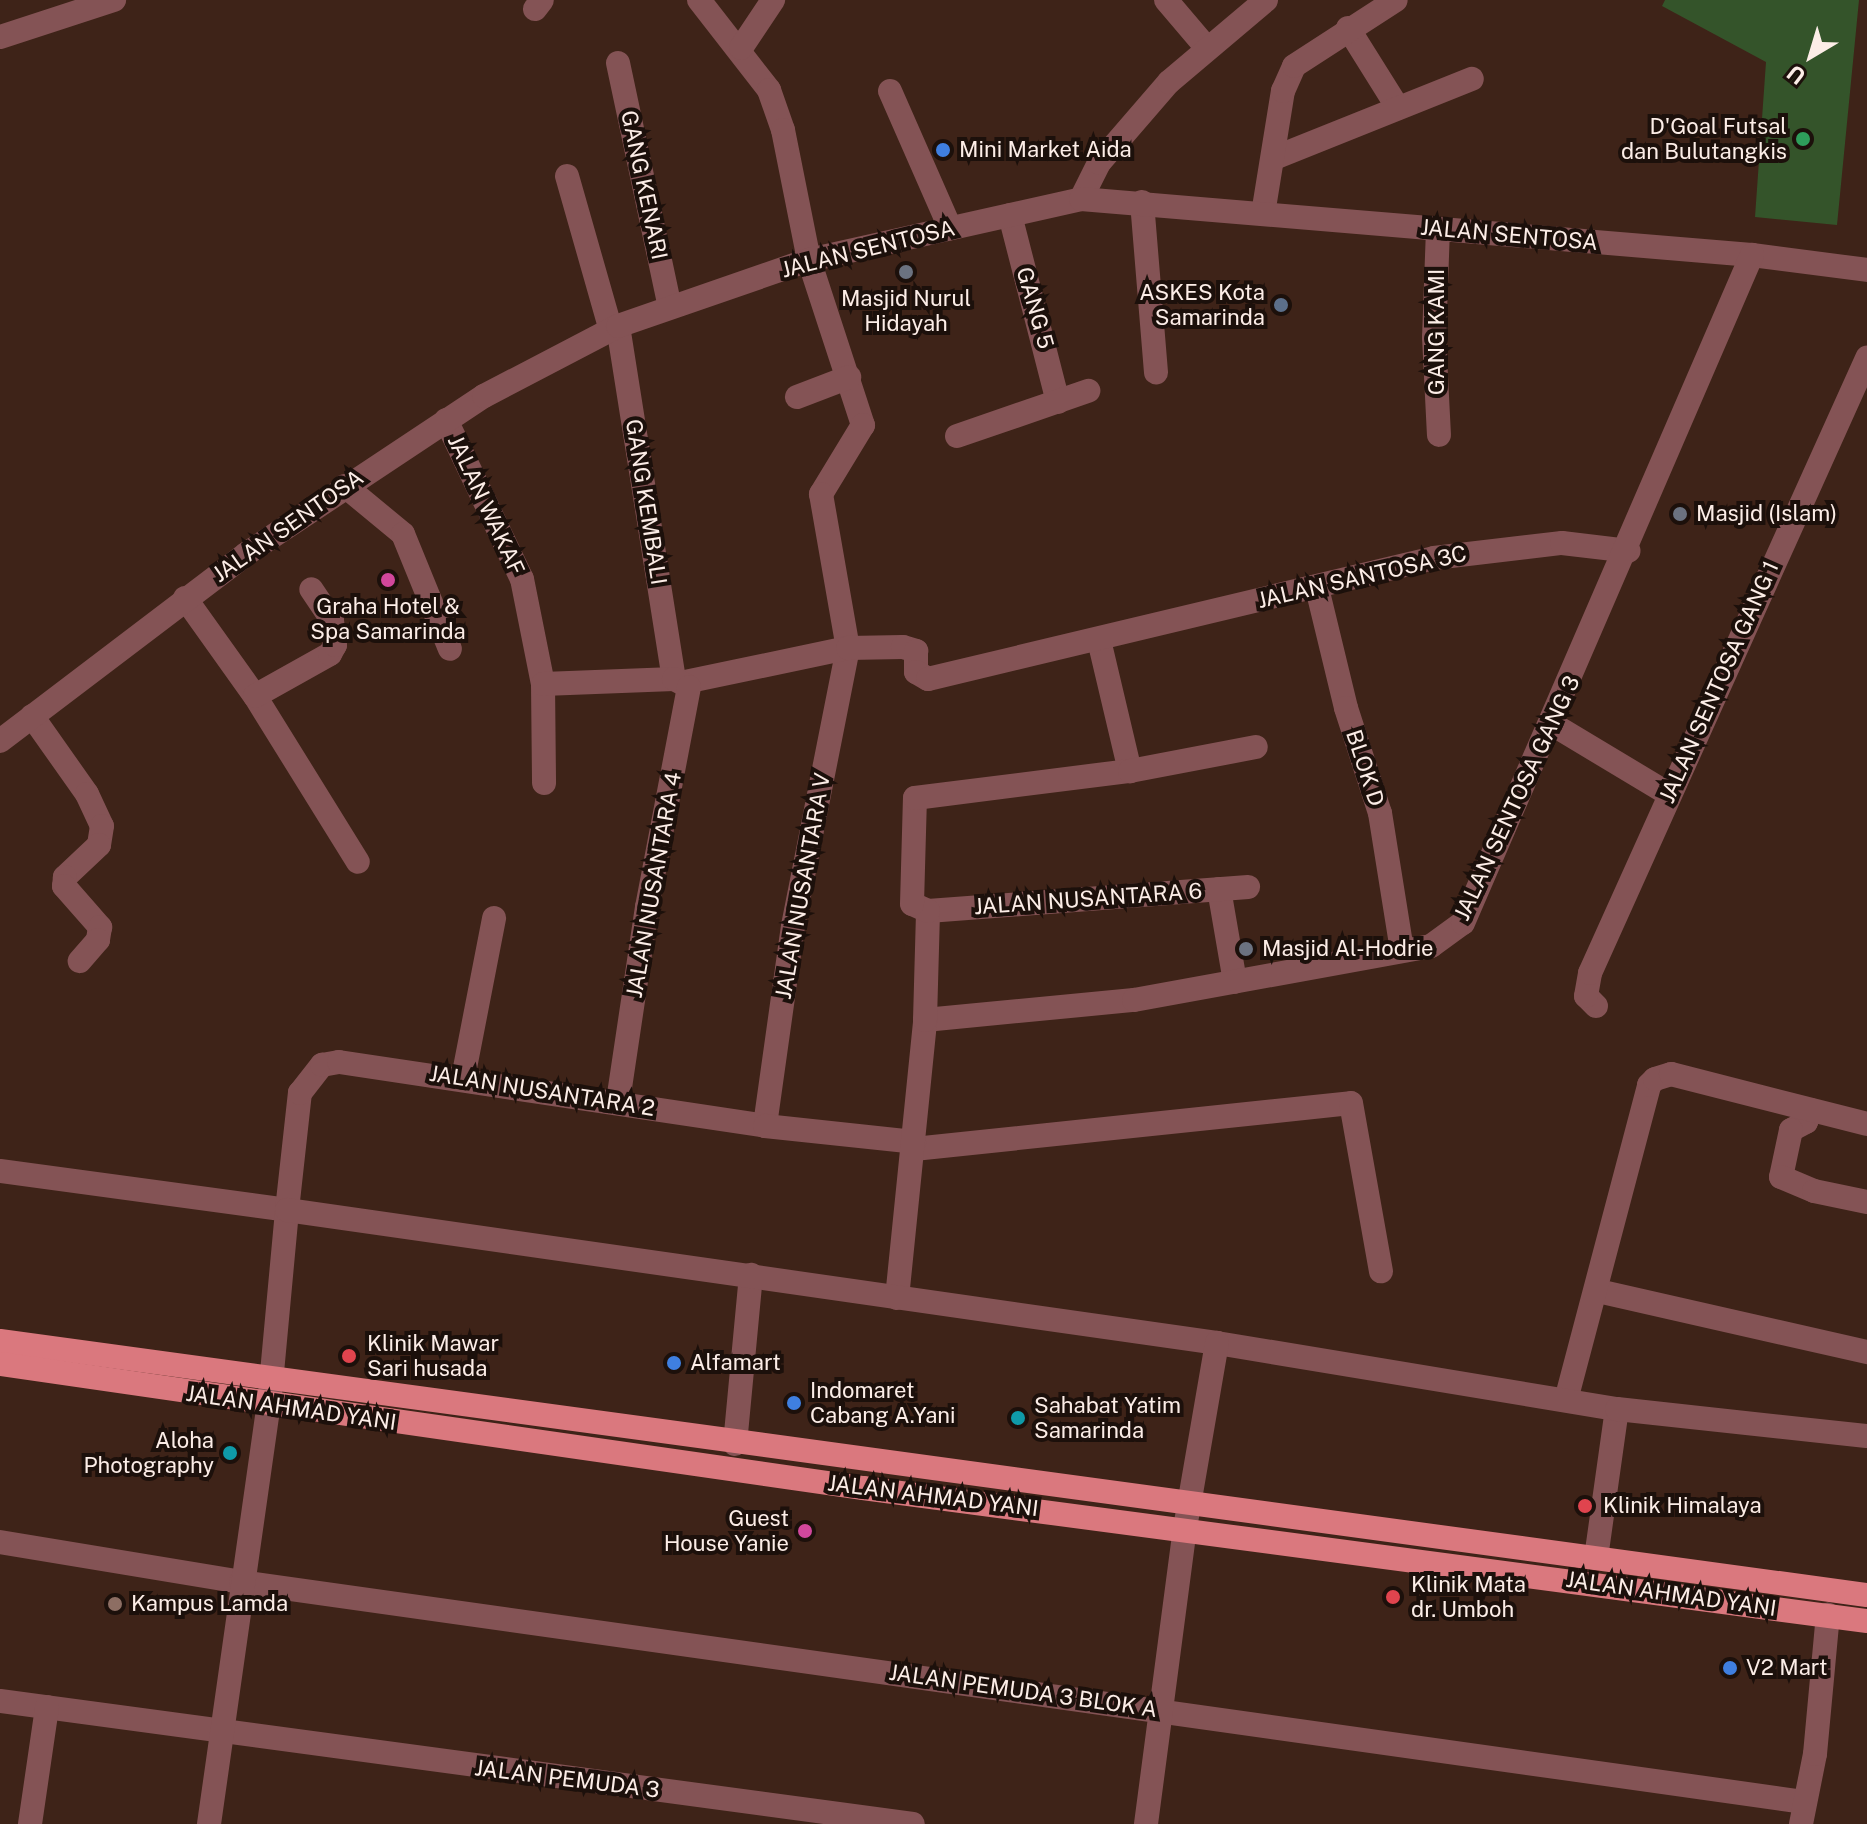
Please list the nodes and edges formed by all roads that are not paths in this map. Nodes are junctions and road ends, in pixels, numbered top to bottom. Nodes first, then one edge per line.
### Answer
1 (114, 0) edge
2 (699, 0) edge
3 (773, 0) edge
4 (1166, 0) edge
5 (1266, 0) edge
6 (1396, 0) edge
7 (1348, 28) junction
8 (0, 37) edge
9 (1206, 47) junction
10 (741, 48) junction
11 (618, 63) dead end
12 (1472, 79) dead end
13 (890, 91) dead end
14 (1398, 108) junction
15 (1274, 158) junction
16 (567, 176) dead end
17 (1081, 199) junction
18 (1142, 202) junction
19 (1263, 214) junction
20 (1010, 215) junction
21 (950, 228) junction
22 (1438, 229) junction
23 (1752, 255) junction
24 (809, 260) junction
25 (1867, 270) edge
26 (670, 307) junction
27 (614, 328) junction
28 (1867, 358) edge
29 (1156, 372) dead end
30 (849, 377) junction
31 (1088, 391) dead end
32 (797, 397) dead end
33 (1058, 402) junction
34 (446, 420) junction
35 (1439, 435) dead end
36 (957, 436) dead end
37 (345, 486) junction
38 (1629, 551) junction
39 (1317, 588) junction
40 (311, 589) dead end
41 (185, 598) junction
42 (1099, 640) junction
43 (848, 648) junction
44 (450, 649) dead end
45 (679, 680) junction
46 (543, 684) junction
47 (255, 696) junction
48 (32, 716) junction
49 (1552, 724) junction
50 (0, 741) edge
51 (1256, 747) dead end
52 (1130, 771) junction
53 (544, 783) dead end
54 (1667, 793) junction
55 (358, 862) dead end
56 (1248, 887) dead end
57 (1219, 889) junction
58 (928, 911) junction
59 (494, 918) dead end
60 (1402, 950) junction
61 (80, 961) dead end
62 (1235, 982) junction
63 (1596, 1006) dead end
64 (925, 1020) junction
65 (463, 1078) junction
66 (618, 1102) junction
67 (1811, 1110) junction
68 (1867, 1124) edge
69 (765, 1126) junction
70 (914, 1146) junction
71 (0, 1171) edge
72 (1867, 1202) edge
73 (287, 1210) junction
74 (1381, 1271) dead end
75 (751, 1275) junction
76 (1598, 1291) junction
77 (897, 1298) junction
78 (0, 1341) edge
79 (1217, 1343) junction
80 (1867, 1352) edge
81 (0, 1364) edge
82 (270, 1379) junction
83 (1566, 1400) junction
84 (269, 1405) junction
85 (1617, 1409) junction
86 (1867, 1436) edge
87 (735, 1444) junction
88 (1189, 1517) junction
89 (0, 1542) edge
90 (1596, 1558) junction
91 (241, 1582) junction
92 (1867, 1595) edge
93 (1828, 1615) junction
94 (1867, 1621) edge
95 (0, 1701) edge
96 (47, 1707) junction
97 (1159, 1710) junction
98 (221, 1734) junction
99 (1803, 1813) edge
100 (30, 1824) edge
101 (209, 1824) edge
102 (913, 1824) edge
103 (1146, 1824) edge

1 - 8 street
2 - 10 street
3 - 10 street
4 - 9 street
5 - 9 street
6 - 7 street
7 - 14 street
7 - 15 street
9 - 17 street
10 - 24 street
11 - 26 street, GANG KENARI
12 - 14 street
13 - 21 street
14 - 15 street
15 - 19 street
16 - 27 street, GANG KEMBALI
17 - 18 street, JALAN SENTOSA
17 - 20 street, JALAN SENTOSA
18 - 19 street, JALAN SENTOSA
18 - 29 street
19 - 22 street, JALAN SENTOSA
20 - 21 street, JALAN SENTOSA
20 - 33 street, GANG 5
21 - 24 street, JALAN SENTOSA
22 - 23 street, JALAN SENTOSA
22 - 35 street, GANG KAMI
23 - 25 street, JALAN SENTOSA
23 - 38 street, JALAN SENTOSA GANG 3
24 - 26 street, JALAN SENTOSA
24 - 30 street
26 - 27 street, JALAN SENTOSA
27 - 34 street, JALAN SENTOSA
27 - 45 street, GANG KEMBALI
28 - 54 street, JALAN SENTOSA GANG 1
30 - 32 street
30 - 43 street
31 - 33 street
33 - 36 street
34 - 37 street, JALAN SENTOSA
34 - 46 street, JALAN WAKAF
37 - 41 street, JALAN SENTOSA
37 - 44 street
38 - 39 street, JALAN SANTOSA 3C
38 - 49 street, JALAN SENTOSA GANG 3
39 - 42 street, JALAN SANTOSA 3C
39 - 60 street, BLOK D
40 - 47 street
41 - 47 street
41 - 48 street, JALAN SENTOSA
42 - 43 street, JALAN SANTOSA 3C
42 - 52 street
43 - 45 street
43 - 69 street, JALAN NUSANTARA V
45 - 46 street
45 - 66 street, JALAN NUSANTARA 4
46 - 53 street, JALAN WAKAF
47 - 55 street
48 - 50 street, JALAN SENTOSA
48 - 61 street
49 - 54 street
49 - 60 street, JALAN SENTOSA GANG 3
51 - 52 street
52 - 58 street
54 - 63 street, JALAN SENTOSA GANG 1
56 - 57 street, JALAN NUSANTARA 6
57 - 58 street, JALAN NUSANTARA 6
57 - 62 street
58 - 64 street
59 - 65 street
60 - 62 street, JALAN SENTOSA GANG 3
62 - 64 street, JALAN SENTOSA GANG 3
64 - 70 street
65 - 66 street, JALAN NUSANTARA 2
65 - 73 street, JALAN NUSANTARA 2
66 - 69 street, JALAN NUSANTARA 2
67 - 68 street
67 - 72 street
67 - 76 street
69 - 70 street, JALAN NUSANTARA 2
70 - 74 street, JALAN NUSANTARA 2
70 - 77 street
71 - 73 street
73 - 75 street
73 - 82 street
75 - 77 street
75 - 87 street
76 - 80 street
76 - 83 street
77 - 79 street
78 - 82 main road, JALAN AHMAD YANI
79 - 83 street
79 - 88 street
81 - 84 main road, JALAN AHMAD YANI
82 - 84 street
82 - 87 main road, JALAN AHMAD YANI
83 - 85 street
84 - 88 main road, JALAN AHMAD YANI
84 - 91 street
85 - 86 street
85 - 90 street
87 - 88 main road, JALAN AHMAD YANI
88 - 90 main road, JALAN AHMAD YANI
88 - 93 main road, JALAN AHMAD YANI
88 - 97 street
89 - 91 street, JALAN PEMUDA 3 BLOK A
90 - 92 main road, JALAN AHMAD YANI
91 - 97 street, JALAN PEMUDA 3 BLOK A
91 - 98 street
93 - 94 main road, JALAN AHMAD YANI
93 - 99 street
95 - 96 street, JALAN PEMUDA 3
96 - 98 street, JALAN PEMUDA 3
96 - 100 street
97 - 99 street, JALAN PEMUDA 3 BLOK A
97 - 103 street
98 - 101 street
98 - 102 street, JALAN PEMUDA 3

